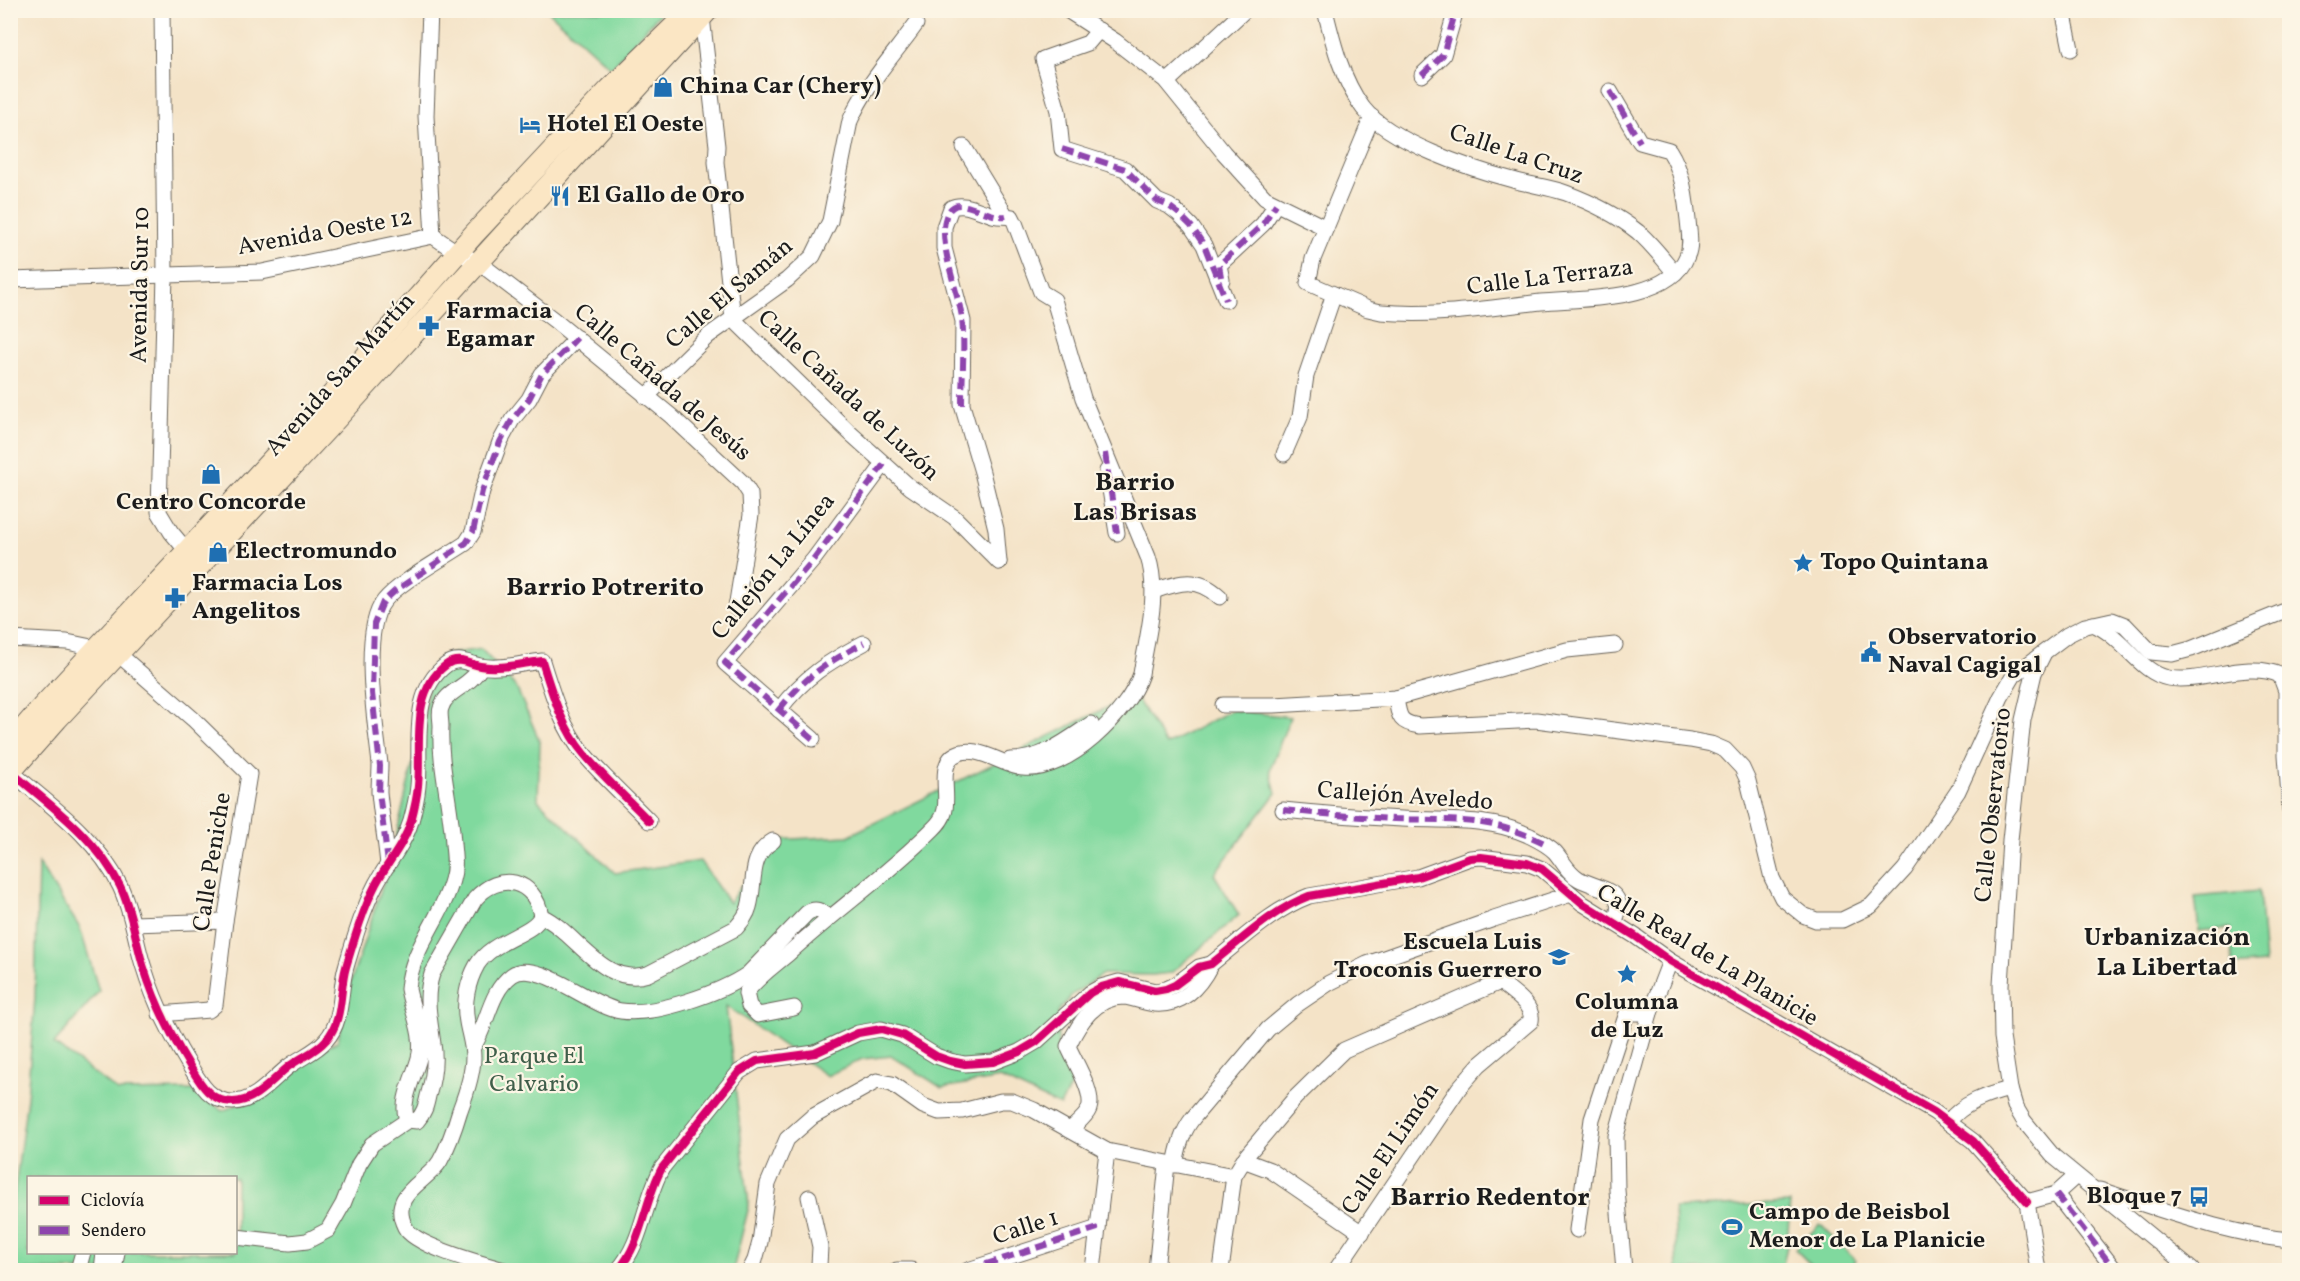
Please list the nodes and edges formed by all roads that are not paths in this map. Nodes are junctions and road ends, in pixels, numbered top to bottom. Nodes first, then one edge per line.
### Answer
1 (162, 10) edge
2 (430, 10) edge
3 (1067, 10) edge
4 (1245, 10) edge
5 (1325, 10) edge
6 (1456, 10) edge
7 (2063, 10) edge
8 (700, 12) edge
9 (916, 24) dead end
10 (1099, 30) junction
11 (2071, 49) dead end
12 (1422, 75) dead end
13 (1167, 82) junction
14 (1610, 91) dead end
15 (1372, 117) junction
16 (964, 147) dead end
17 (1276, 204) junction
18 (1006, 216) junction
19 (1326, 228) junction
20 (433, 236) junction
21 (458, 253) junction
22 (478, 261) junction
23 (1675, 273) junction
24 (165, 274) junction
25 (10, 280) edge
26 (1334, 294) junction
27 (733, 319) junction
28 (577, 338) junction
29 (646, 397) junction
30 (1105, 453) junction
31 (1284, 454) dead end
32 (884, 464) junction
33 (1117, 533) dead end
34 (187, 551) junction
35 (1154, 591) junction
36 (1220, 597) dead end
37 (736, 608) dead end
38 (2289, 609) edge
39 (2093, 624) junction
40 (10, 639) edge
41 (864, 643) dead end
42 (1615, 645) dead end
43 (96, 648) junction
44 (117, 655) junction
45 (2043, 655) junction
46 (481, 667) junction
47 (1396, 698) junction
48 (1223, 705) dead end
49 (779, 710) junction
50 (1090, 723) dead end
51 (813, 739) dead end
52 (10, 744) edge
53 (999, 760) junction
54 (11, 772) edge
55 (1283, 810) dead end
56 (2289, 810) edge
57 (649, 821) dead end
58 (773, 841) dead end
59 (388, 865) junction
60 (1571, 894) junction
61 (542, 916) junction
62 (829, 917) junction
63 (225, 921) junction
64 (1614, 923) junction
65 (133, 924) junction
66 (1670, 961) junction
67 (1211, 964) junction
68 (794, 1008) dead end
69 (1650, 1012) junction
70 (160, 1014) junction
71 (473, 1047) junction
72 (2010, 1089) junction
73 (408, 1120) junction
74 (1948, 1122) junction
75 (1070, 1130) junction
76 (1107, 1151) junction
77 (1243, 1160) junction
78 (1171, 1165) junction
79 (1234, 1176) junction
80 (2076, 1176) junction
81 (2091, 1187) junction
82 (2056, 1194) junction
83 (809, 1197) dead end
84 (2027, 1202) junction
85 (1098, 1228) junction
86 (1577, 1230) dead end
87 (1362, 1233) junction
88 (237, 1237) edge
89 (2289, 1240) edge
90 (82, 1254) edge
91 (104, 1254) edge
92 (117, 1254) edge
93 (816, 1269) edge
94 (78, 1270) edge
95 (102, 1270) edge
96 (114, 1270) edge
97 (504, 1270) edge
98 (618, 1270) edge
99 (750, 1270) edge
100 (897, 1270) edge
101 (912, 1270) edge
102 (968, 1270) edge
103 (1093, 1270) edge
104 (1156, 1270) edge
105 (1221, 1270) edge
106 (1336, 1270) edge
107 (1624, 1270) edge
108 (2038, 1270) edge
109 (2115, 1270) edge
110 (2192, 1270) edge

1 - 24 street, Avenida Sur 10
2 - 20 street
3 - 10 street
4 - 13 street
5 - 15 street, Calle La Cruz
6 - 12 street
7 - 11 street
8 - 21 main road, Avenida San Martín
8 - 22 main road, Avenida San Martín
8 - 27 street, Calle Cañada de Luzón
9 - 27 street, Calle El Samán
10 - 13 street
10 - 17 street
13 - 17 street
14 - 23 street
15 - 19 street
15 - 23 street, Calle La Cruz
16 - 18 street
17 - 19 street
18 - 30 street
18 - 32 street, Calle Cañada de Luzón
19 - 26 street, Calle La Terraza
20 - 21 street, Calle Cañada de Jesús
20 - 24 street, Avenida Oeste 12
21 - 22 street, Calle Cañada de Jesús
21 - 34 main road, Avenida San Martín
22 - 28 street, Calle Cañada de Jesús
22 - 44 main road, Avenida San Martín
23 - 26 street, Calle La Terraza
24 - 25 street, Avenida Oeste 12
24 - 34 street, Avenida Sur 10
26 - 31 street
27 - 29 street, Calle El Samán
27 - 32 street, Calle Cañada de Luzón
28 - 29 street, Calle Cañada de Jesús
28 - 59 street
29 - 37 street, Calle Cañada de Jesús
30 - 33 street
30 - 35 street
32 - 49 street, Callejón La Línea
34 - 43 main road, Avenida San Martín
35 - 36 street
35 - 53 street
38 - 39 street
39 - 45 street
39 - 56 street
40 - 43 street
41 - 49 street
42 - 47 street
43 - 44 street
43 - 52 main road, Avenida San Martín
44 - 54 main road, Avenida San Martín
44 - 63 street, Calle Peniche
45 - 47 street, Calle Observatorio
45 - 72 street, Calle Observatorio
46 - 57 street
46 - 59 street
46 - 73 street
47 - 48 street
49 - 51 street, Callejón La Línea
50 - 53 street
53 - 62 street
54 - 65 street
55 - 64 street, Callejón Aveledo
58 - 61 street
59 - 70 street
60 - 64 street, Calle Real de La Planicie
60 - 67 street, Calle Real de La Planicie
60 - 78 street
61 - 71 street
61 - 73 street
62 - 68 street
62 - 71 street
63 - 65 street
63 - 70 street, Calle Peniche
64 - 66 street, Calle Real de La Planicie
65 - 70 street
66 - 69 street
66 - 74 street, Calle Real de La Planicie
67 - 75 street, Calle Real de La Planicie
67 - 98 street, Calle Real de La Planicie
69 - 86 street
69 - 107 street
71 - 97 street
72 - 74 street
72 - 80 street, Calle Observatorio
73 - 88 street
74 - 84 street, Calle Real de La Planicie
75 - 76 street
75 - 99 street
76 - 78 street
76 - 85 street
77 - 79 street
77 - 87 street
77 - 87 street, Calle El Limón
78 - 79 street
78 - 104 street
79 - 105 street
80 - 81 street, Calle Observatorio
80 - 82 street
81 - 89 street
81 - 110 street, Calle Observatorio
82 - 84 street
82 - 109 street
83 - 93 street
84 - 108 street
85 - 102 street, Calle 1
85 - 103 street
87 - 106 street, Calle El Limón
90 - 94 street
91 - 95 street
92 - 96 street
100 - 101 street

